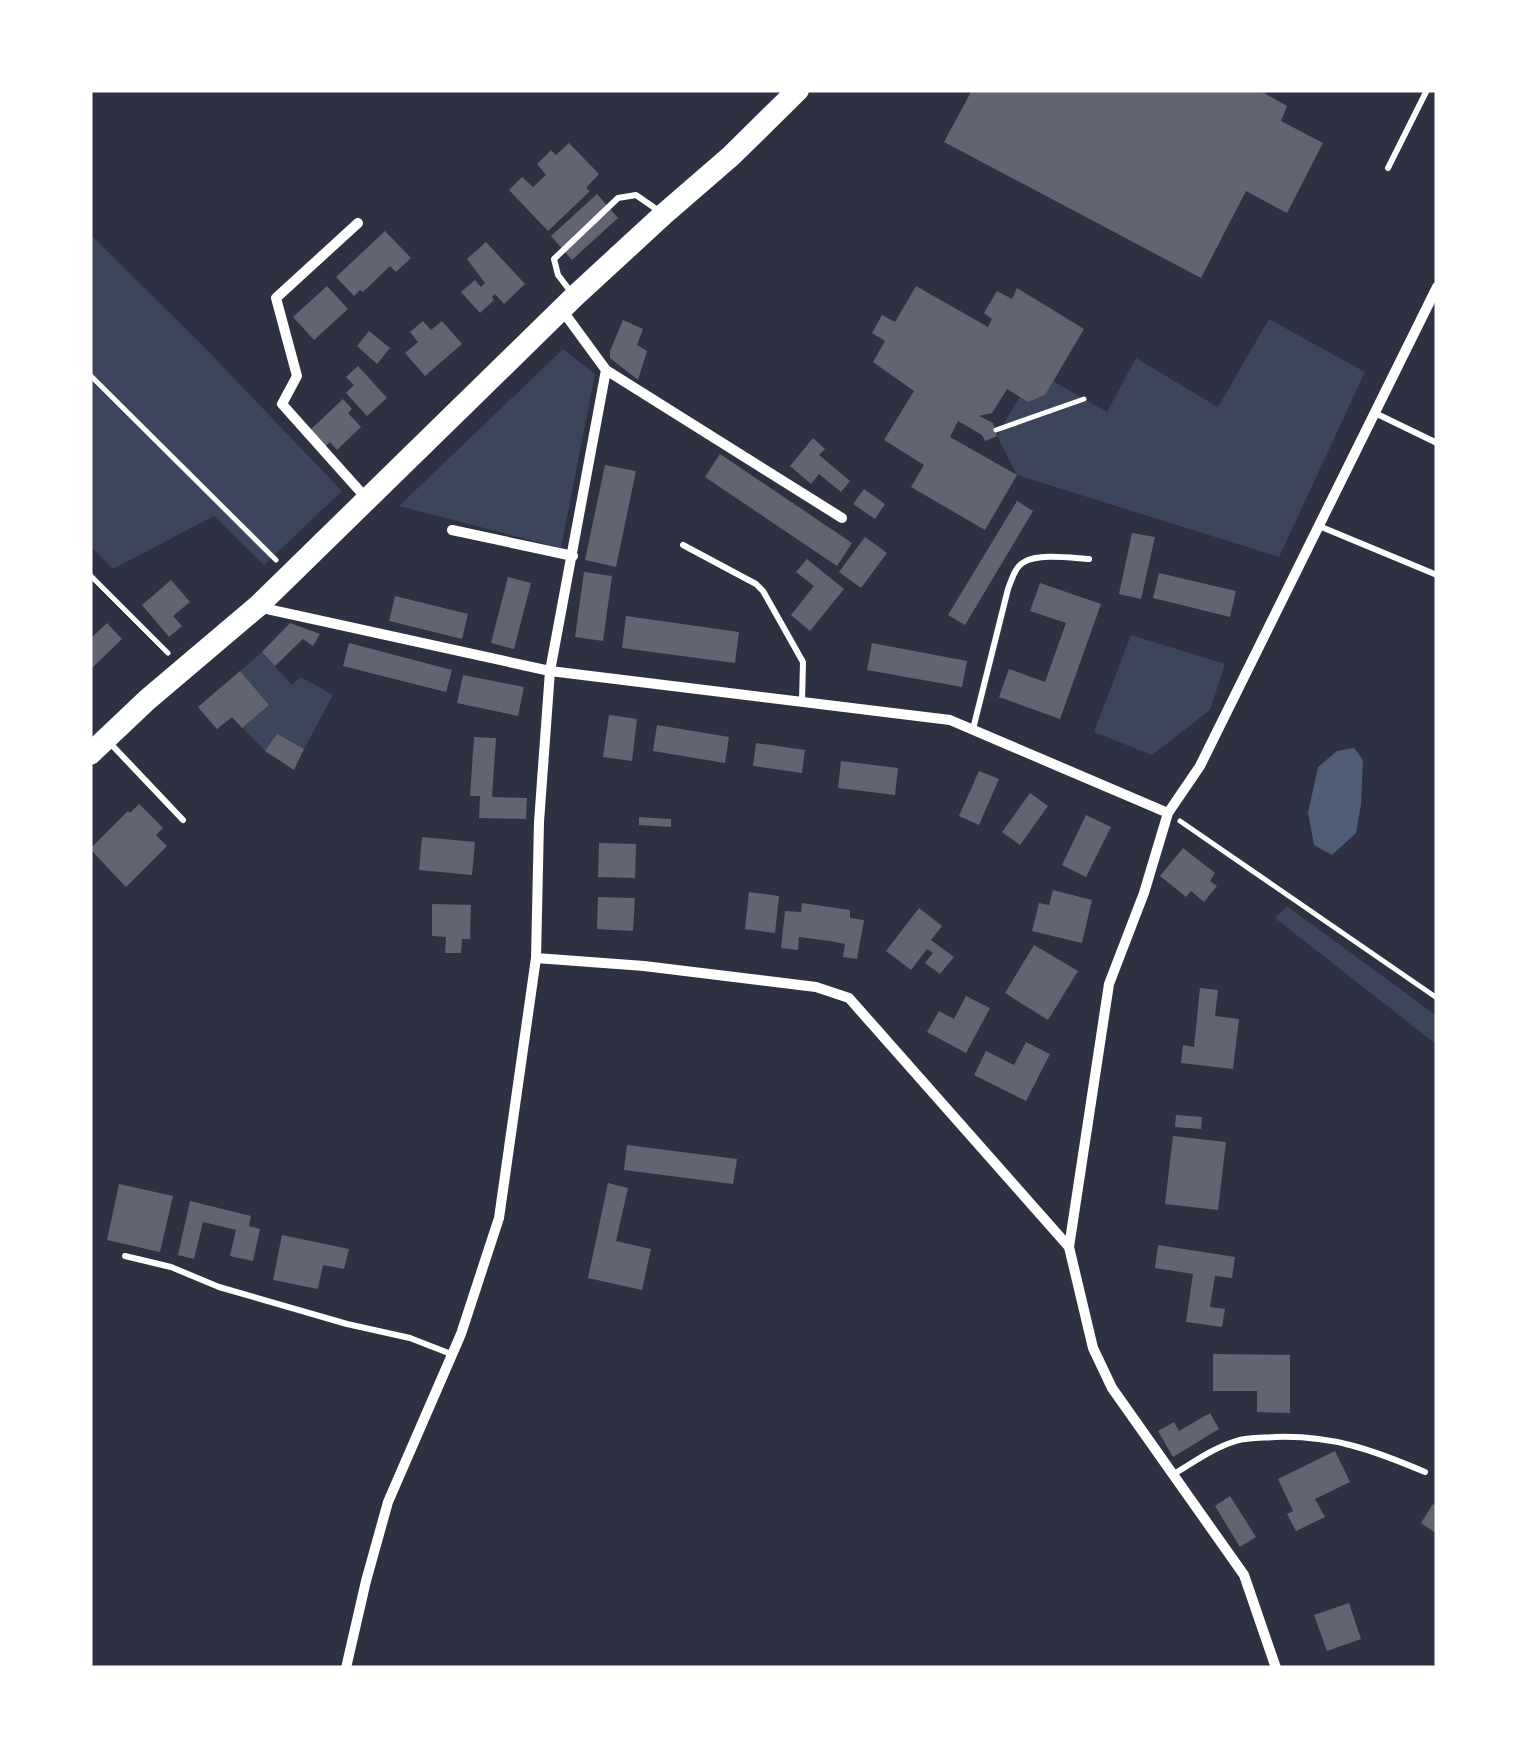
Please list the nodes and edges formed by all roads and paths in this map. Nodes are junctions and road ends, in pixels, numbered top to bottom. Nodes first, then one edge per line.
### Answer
1 (798, 90) edge
2 (1428, 90) edge
3 (1388, 168) dead end
4 (664, 214) junction
5 (358, 224) dead end
6 (1437, 287) edge
7 (568, 303) junction
8 (606, 370) junction
9 (90, 375) edge
10 (1084, 399) dead end
11 (1375, 413) junction
12 (996, 430) dead end
13 (1437, 443) edge
14 (368, 501) junction
15 (842, 518) dead end
16 (1319, 526) junction
17 (452, 530) dead end
18 (683, 545) dead end
19 (573, 556) junction
20 (1089, 559) dead end
21 (90, 575) edge
22 (291, 575) junction
23 (1437, 576) edge
24 (258, 606) junction
25 (184, 669) junction
26 (550, 671) junction
27 (802, 701) junction
28 (973, 730) junction
29 (97, 746) edge
30 (1168, 812) junction
31 (183, 820) dead end
32 (536, 958) junction
33 (1437, 998) edge
34 (1069, 1247) junction
35 (126, 1256) dead end
36 (452, 1354) junction
37 (1425, 1472) dead end
38 (1174, 1474) junction
39 (346, 1668) edge
40 (1276, 1668) edge

1 - 4 main road
2 - 3 lane
4 - 7 main road
4 - 7 lane
5 - 14 street
6 - 11 street
7 - 8 street
7 - 14 main road
8 - 15 street
8 - 19 street
9 - 22 path
10 - 12 path
11 - 13 lane
11 - 16 street
14 - 22 main road
16 - 23 lane
16 - 30 street
17 - 19 street
18 - 27 lane
19 - 26 street
20 - 28 lane
21 - 25 path
22 - 24 main road
24 - 25 main road
24 - 26 street
25 - 29 main road
26 - 27 street
26 - 32 street
27 - 28 street
28 - 30 street
29 - 31 lane
30 - 33 path
30 - 34 street
32 - 34 street
32 - 36 street
34 - 38 street
35 - 36 lane
36 - 39 street
37 - 38 lane
38 - 40 street

